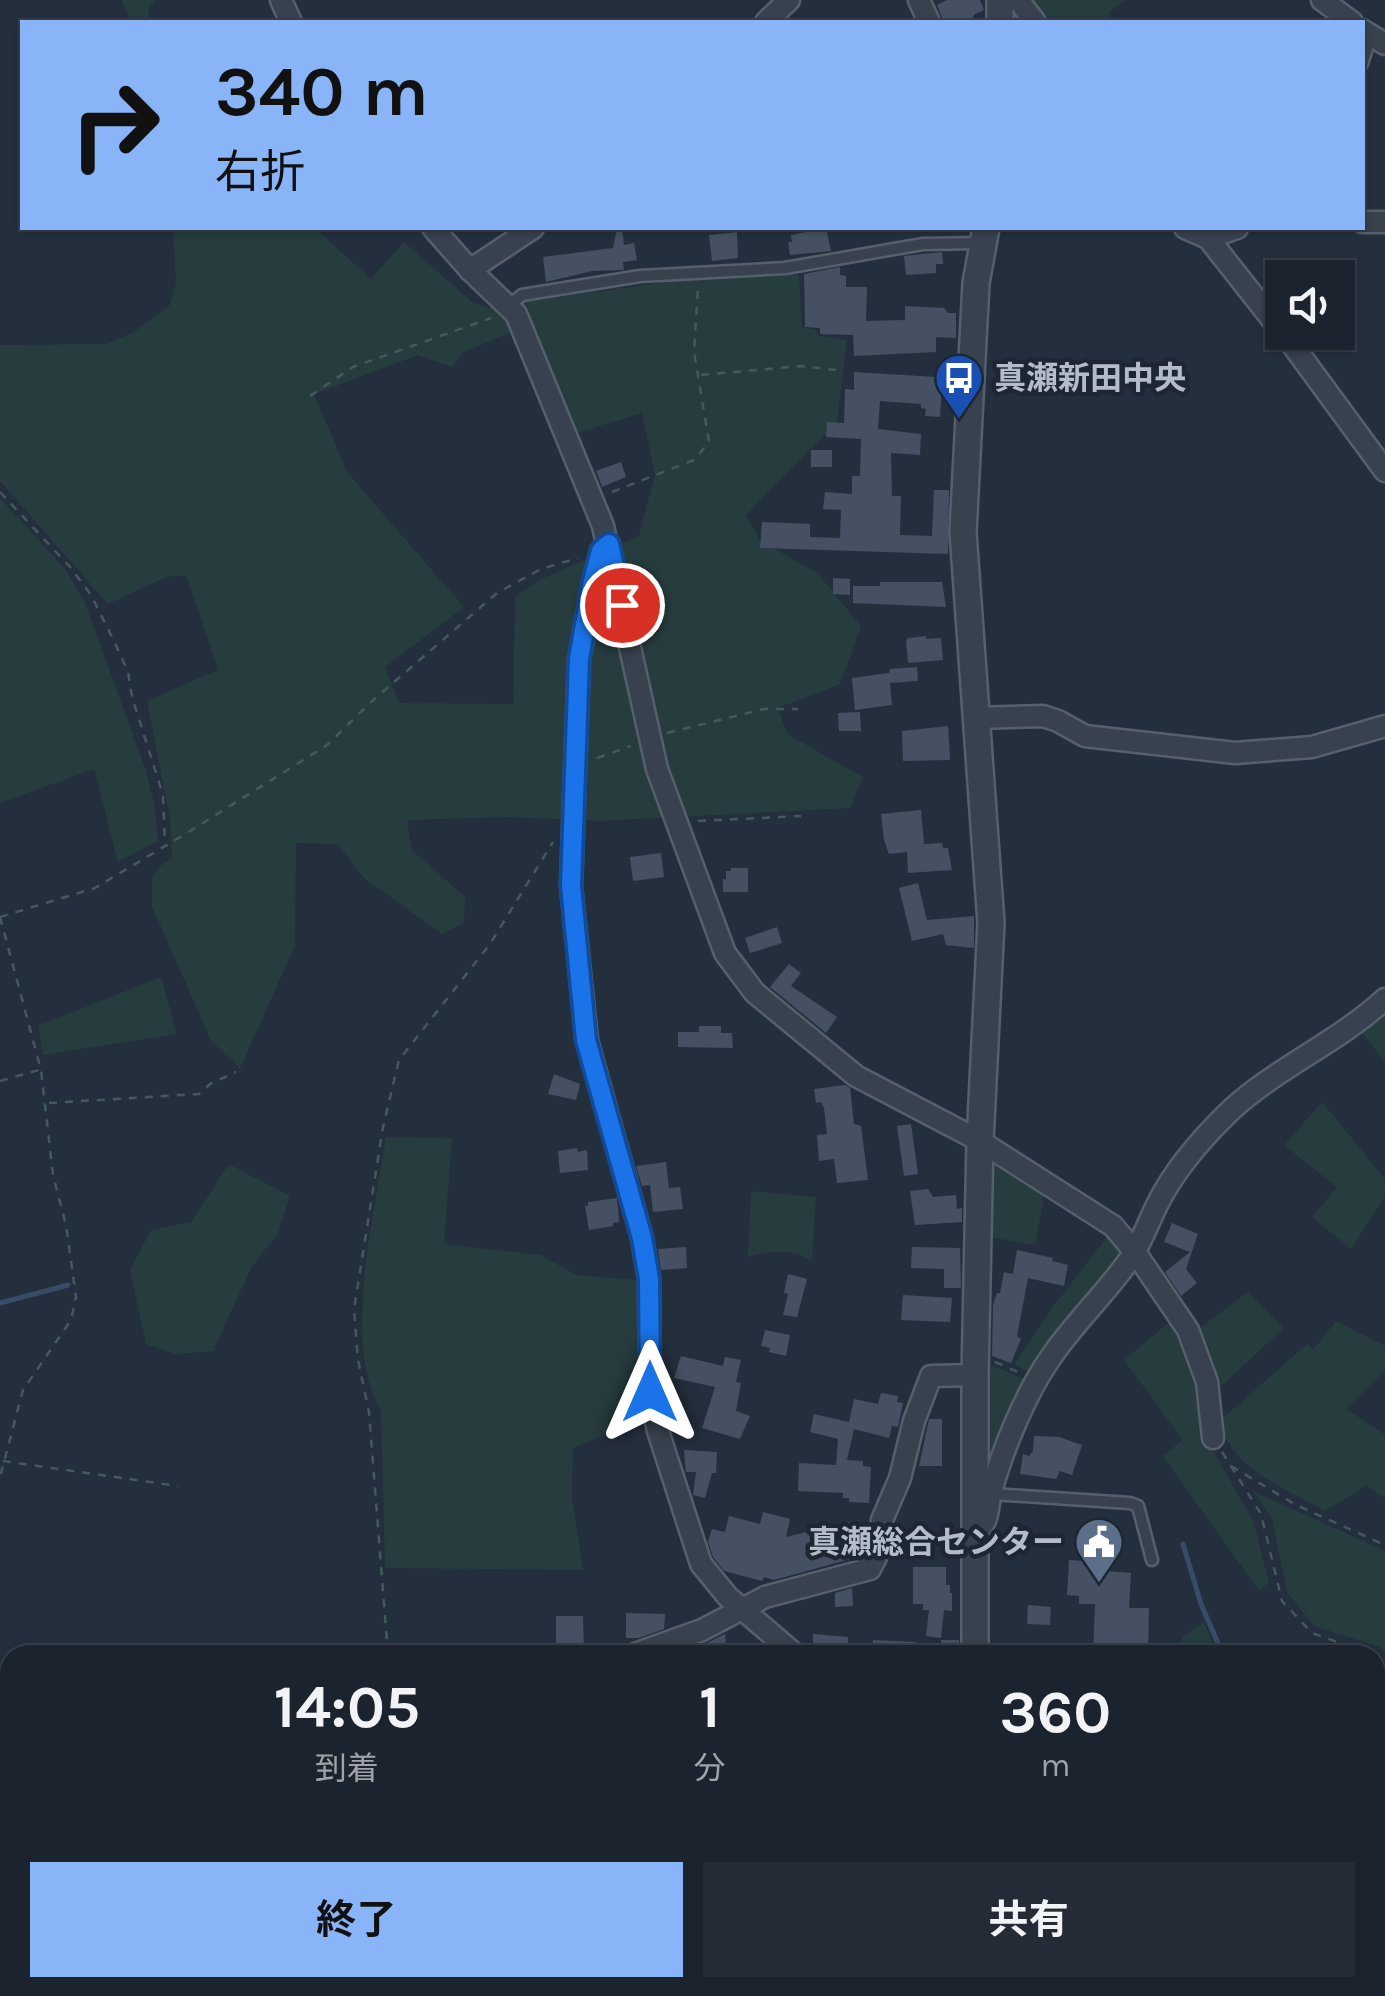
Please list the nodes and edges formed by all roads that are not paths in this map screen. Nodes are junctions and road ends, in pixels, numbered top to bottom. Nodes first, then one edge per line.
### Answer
1 (789, 0) edge
2 (1018, 0) edge
3 (768, 20) edge
4 (1033, 20) edge
5 (436, 230) edge
6 (530, 230) edge
7 (1190, 230) edge
8 (1231, 230) edge
9 (985, 235) edge
10 (1208, 238) junction
11 (470, 270) junction
12 (508, 306) junction
13 (1265, 309) edge
14 (1296, 350) edge
15 (1385, 470) edge
16 (605, 548) junction
17 (976, 718) junction
18 (1385, 726) edge
19 (1385, 999) edge
20 (980, 1141) junction
21 (1135, 1252) junction
22 (979, 1367) junction
23 (1213, 1438) road end
24 (990, 1494) junction
25 (974, 1533) junction
26 (1152, 1560) dead end
27 (740, 1607) junction
28 (660, 1645) edge
29 (784, 1645) edge
30 (974, 1645) edge

1 - 3 street
2 - 4 street
5 - 11 street
6 - 11 street
7 - 10 street
8 - 10 street
9 - 12 lane
9 - 17 street
10 - 13 street
11 - 12 street
12 - 16 street
14 - 15 street
16 - 20 street
16 - 27 street
17 - 18 street
17 - 20 street
19 - 21 street
20 - 21 street
20 - 22 street
21 - 23 street
21 - 24 street
22 - 25 street
22 - 27 street
24 - 25 street
24 - 26 lane
25 - 30 street
27 - 28 street
27 - 29 street

